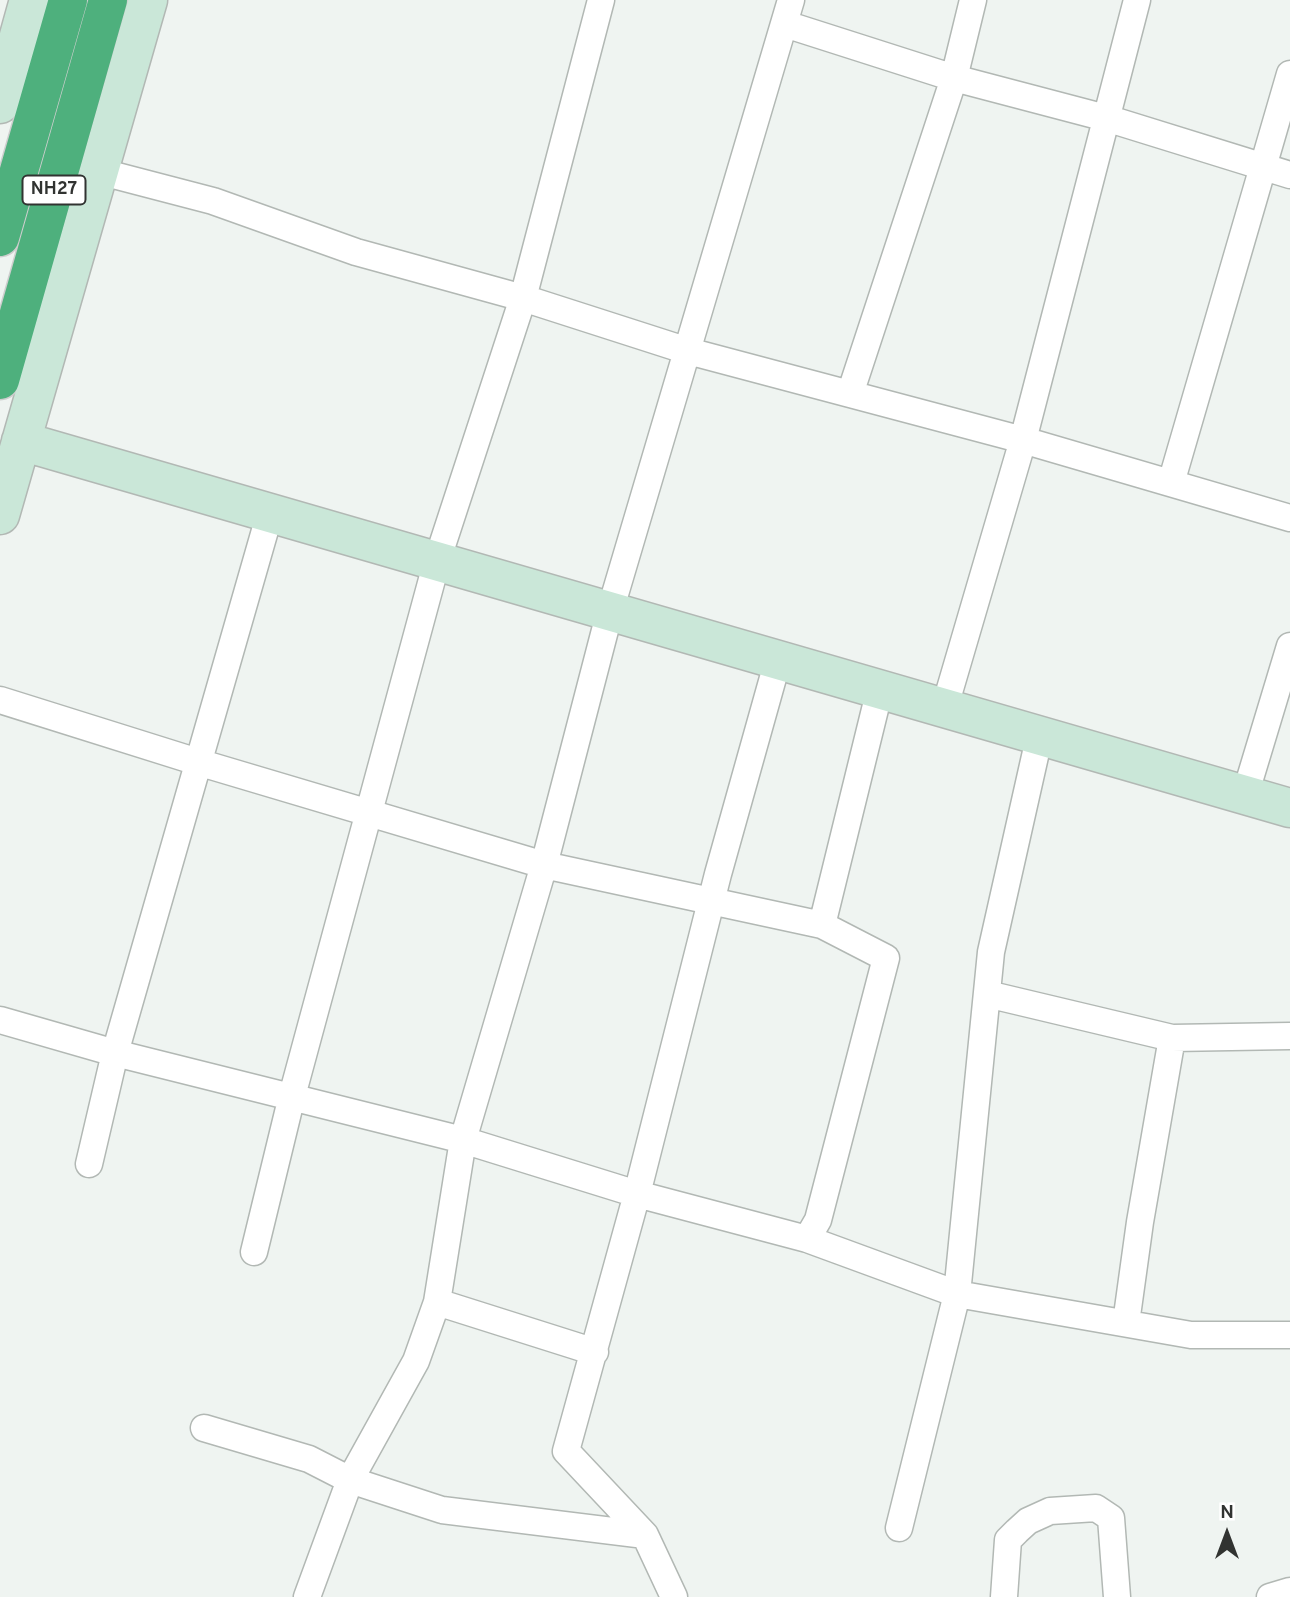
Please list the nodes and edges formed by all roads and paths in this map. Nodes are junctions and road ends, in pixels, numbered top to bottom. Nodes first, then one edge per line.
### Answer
1 (29, 0) edge
2 (68, 0) edge
3 (108, 0) edge
4 (148, 0) edge
5 (601, 0) edge
6 (973, 0) edge
7 (1136, 0) edge
8 (788, 12) edge
9 (1290, 74) edge
10 (954, 78) junction
11 (0, 104) edge
12 (1106, 118) junction
13 (1264, 168) junction
14 (98, 171) junction
15 (1290, 175) edge
16 (0, 237) edge
17 (523, 298) junction
18 (688, 351) junction
19 (0, 380) edge
20 (850, 394) junction
21 (1023, 440) junction
22 (21, 441) junction
23 (1171, 483) junction
24 (271, 513) junction
25 (0, 515) edge
26 (1290, 518) edge
27 (437, 561) junction
28 (610, 611) junction
29 (1290, 646) edge
30 (778, 660) junction
31 (880, 689) junction
32 (0, 700) edge
33 (946, 706) junction
34 (1040, 734) junction
35 (201, 764) junction
36 (1245, 794) junction
37 (1290, 808) edge
38 (370, 814) junction
39 (544, 865) junction
40 (713, 902) junction
41 (822, 925) junction
42 (986, 994) junction
43 (0, 1020) edge
44 (1290, 1036) edge
45 (1172, 1038) junction
46 (115, 1053) junction
47 (292, 1096) junction
48 (463, 1140) junction
49 (89, 1164) dead end
50 (636, 1194) junction
51 (807, 1240) junction
52 (254, 1252) dead end
53 (957, 1294) junction
54 (437, 1302) junction
55 (1126, 1323) junction
56 (1290, 1335) edge
57 (595, 1352) junction
58 (204, 1428) dead end
59 (350, 1480) junction
60 (899, 1528) dead end
61 (645, 1535) junction
62 (1290, 1591) edge
63 (307, 1597) edge
64 (674, 1597) edge
65 (1004, 1597) edge
66 (1117, 1597) edge
67 (1270, 1597) edge

1 - 11 street
2 - 16 highway, NH27
3 - 19 highway, NH27
4 - 14 street
5 - 17 street
6 - 10 street
7 - 12 street
8 - 10 street
8 - 18 street
9 - 13 street
10 - 12 street
10 - 20 street
12 - 13 street
12 - 21 street
13 - 15 street
13 - 23 street
14 - 17 street
14 - 22 street
17 - 18 street
17 - 27 street
18 - 20 street
18 - 28 street
20 - 21 street
21 - 23 street
21 - 33 street
22 - 24 street
22 - 25 street
23 - 26 street
24 - 27 street
24 - 35 street
27 - 28 street
27 - 38 street
28 - 30 street
28 - 39 street
29 - 36 street
30 - 31 street
30 - 40 street
31 - 33 street
31 - 41 street
32 - 35 street
33 - 34 street
34 - 36 street
34 - 42 street
35 - 38 street
35 - 46 street
36 - 37 street
38 - 39 street
38 - 47 street
39 - 40 street
39 - 48 street
40 - 41 street
40 - 50 street
41 - 51 street
42 - 45 street
42 - 53 street
43 - 46 street
44 - 45 street
45 - 55 street
46 - 47 street
46 - 49 street
47 - 48 street
47 - 52 street
48 - 50 street
48 - 54 street
50 - 51 street
50 - 57 street
51 - 53 street
53 - 55 street
53 - 60 street
54 - 57 street
54 - 59 street
55 - 56 street
57 - 61 street
58 - 59 street
59 - 61 street
59 - 63 street
61 - 64 street
62 - 67 street
65 - 66 street

